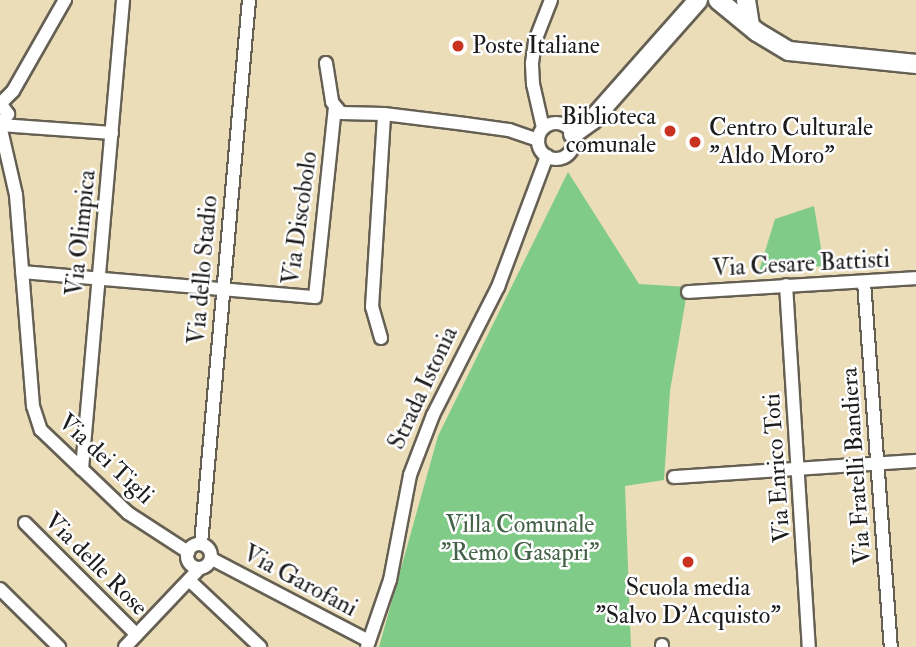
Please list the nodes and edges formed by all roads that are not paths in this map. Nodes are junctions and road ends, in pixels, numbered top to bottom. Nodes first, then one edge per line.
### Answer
1 (65, 0) edge
2 (122, 0) edge
3 (249, 0) edge
4 (551, 0) edge
5 (698, 0) edge
6 (718, 0) edge
7 (746, 0) edge
8 (750, 26) junction
9 (326, 63) dead end
10 (916, 64) edge
11 (2, 104) edge
12 (335, 108) junction
13 (384, 114) junction
14 (0, 125) edge
15 (112, 133) junction
16 (540, 134) junction
17 (573, 134) junction
18 (547, 156) junction
19 (22, 272) junction
20 (96, 278) junction
21 (916, 278) edge
22 (864, 282) junction
23 (786, 285) junction
24 (223, 289) junction
25 (688, 292) dead end
26 (382, 338) dead end
27 (916, 461) edge
28 (877, 464) junction
29 (799, 468) junction
30 (82, 469) junction
31 (674, 477) dead end
32 (25, 523) dead end
33 (201, 544) junction
34 (188, 552) junction
35 (212, 559) junction
36 (199, 569) junction
37 (189, 580) junction
38 (0, 589) edge
39 (137, 635) junction
40 (368, 644) edge
41 (60, 647) edge
42 (125, 647) edge
43 (260, 647) edge
44 (809, 647) edge
45 (891, 647) edge

1 - 11 street
2 - 15 street, Via Olimpica
3 - 24 street, Via dello Stadio
4 - 16 street
5 - 17 street
6 - 8 street
7 - 8 street
8 - 10 street
9 - 12 street
11 - 14 street
12 - 13 street
12 - 24 street, Via Discobolo
13 - 16 street
13 - 26 street
14 - 15 street
14 - 19 street, Via dei Tigli
15 - 20 street, Via Olimpica
16 - 17 street
16 - 18 street
17 - 18 street
18 - 40 street, Strada Istonia
19 - 20 street, Via Discobolo
19 - 30 street, Via dei Tigli
20 - 24 street, Via Discobolo
20 - 30 street, Via Olimpica
21 - 22 street, Via Cesare Battisti
22 - 23 street, Via Cesare Battisti
22 - 28 street, Via Fratelli Bandiera
23 - 25 street, Via Cesare Battisti
23 - 29 street, Via Enrico Toti
24 - 33 street, Via dello Stadio
27 - 28 street
28 - 29 street
28 - 45 street, Via Fratelli Bandiera
29 - 31 street
29 - 44 street, Via Enrico Toti
30 - 34 street, Via dei Tigli
32 - 39 street, Via delle Rose
33 - 34 street
33 - 35 street
34 - 36 street
35 - 36 street
35 - 40 street, Via Garofani
36 - 37 street, Via delle Rose
37 - 39 street, Via delle Rose
37 - 43 street
38 - 41 street
39 - 42 street, Via delle Rose

